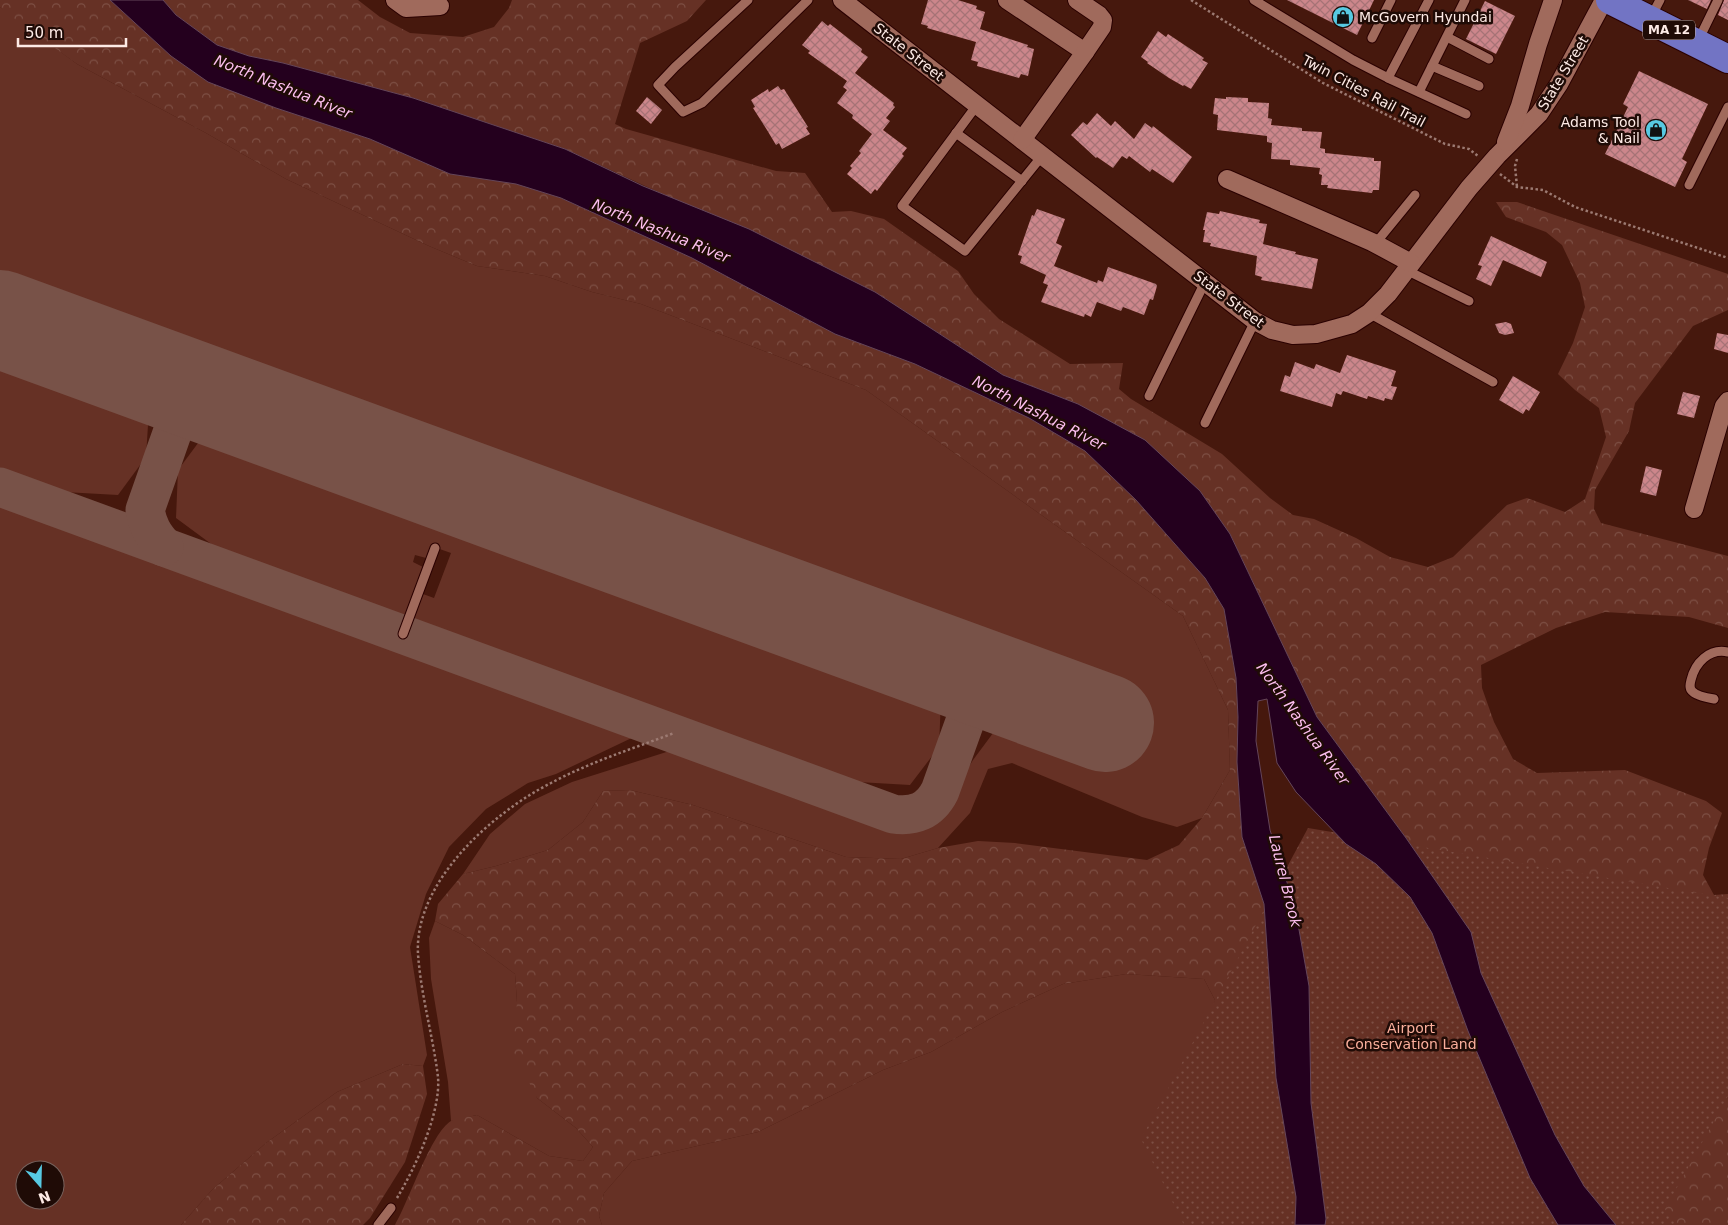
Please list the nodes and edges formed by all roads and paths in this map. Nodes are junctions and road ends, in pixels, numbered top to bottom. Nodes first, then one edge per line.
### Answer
1 (395, 0) edge
2 (748, 0) edge
3 (808, 0) edge
4 (842, 0) edge
5 (1007, 0) edge
6 (1077, 0) edge
7 (1191, 0) edge
8 (1254, 0) edge
9 (1391, 0) edge
10 (1429, 0) edge
11 (1465, 0) edge
12 (1553, 0) edge
13 (1604, 0) edge
14 (1610, 0) edge
15 (1718, 0) edge
16 (440, 6) dead end
17 (1655, 10) edge
18 (1447, 37) junction
19 (1372, 38) dead end
20 (1697, 44) junction
21 (1086, 52) junction
22 (1489, 59) dead end
23 (1728, 60) edge
24 (1432, 66) junction
25 (1388, 78) junction
26 (1479, 86) dead end
27 (1419, 92) junction
28 (977, 105) junction
29 (1728, 107) edge
30 (1466, 114) dead end
31 (956, 133) junction
32 (1022, 140) junction
33 (1510, 153) junction
34 (1042, 156) junction
35 (1481, 158) dead end
36 (1502, 176) dead end
37 (1227, 179) dead end
38 (1022, 181) junction
39 (1689, 185) dead end
40 (1517, 187) junction
41 (1415, 195) dead end
42 (1375, 244) junction
43 (1728, 258) edge
44 (1409, 267) junction
45 (1205, 282) junction
46 (1469, 301) dead end
47 (1369, 313) junction
48 (1255, 321) junction
49 (1493, 382) dead end
50 (1149, 396) dead end
51 (1728, 401) edge
52 (1205, 423) dead end
53 (1694, 508) dead end
54 (435, 548) dead end
55 (403, 634) dead end
56 (1728, 652) edge
57 (1714, 699) dead end
58 (674, 733) dead end
59 (391, 1208) joint
60 (378, 1225) edge

1 - 16 street
2 - 3 lane
4 - 28 street, State Street
5 - 21 street
6 - 21 street
7 - 35 path, Twin Cities Rail Trail
8 - 25 lane
9 - 19 lane
10 - 25 lane
11 - 18 lane
12 - 33 street
13 - 33 street, State Street
14 - 17 highway, MA 12
15 - 20 lane
17 - 20 highway, MA 12
18 - 22 lane
18 - 24 lane
20 - 23 highway, MA 12
21 - 32 street
24 - 26 lane
24 - 27 lane
25 - 27 lane
27 - 30 lane
28 - 31 lane
28 - 32 street, State Street
29 - 39 lane
31 - 38 lane
31 - 38 lane
32 - 34 street, State Street
33 - 40 path
33 - 44 street, State Street
34 - 38 lane
34 - 45 street, State Street
36 - 40 path
37 - 42 street
40 - 43 path
41 - 42 lane
42 - 44 street
44 - 46 lane
44 - 47 street, State Street
45 - 48 street, State Street
45 - 50 lane
47 - 48 street, State Street
47 - 49 lane
48 - 52 lane
51 - 53 street
54 - 55 lane
56 - 57 lane
58 - 59 path
59 - 60 lane

